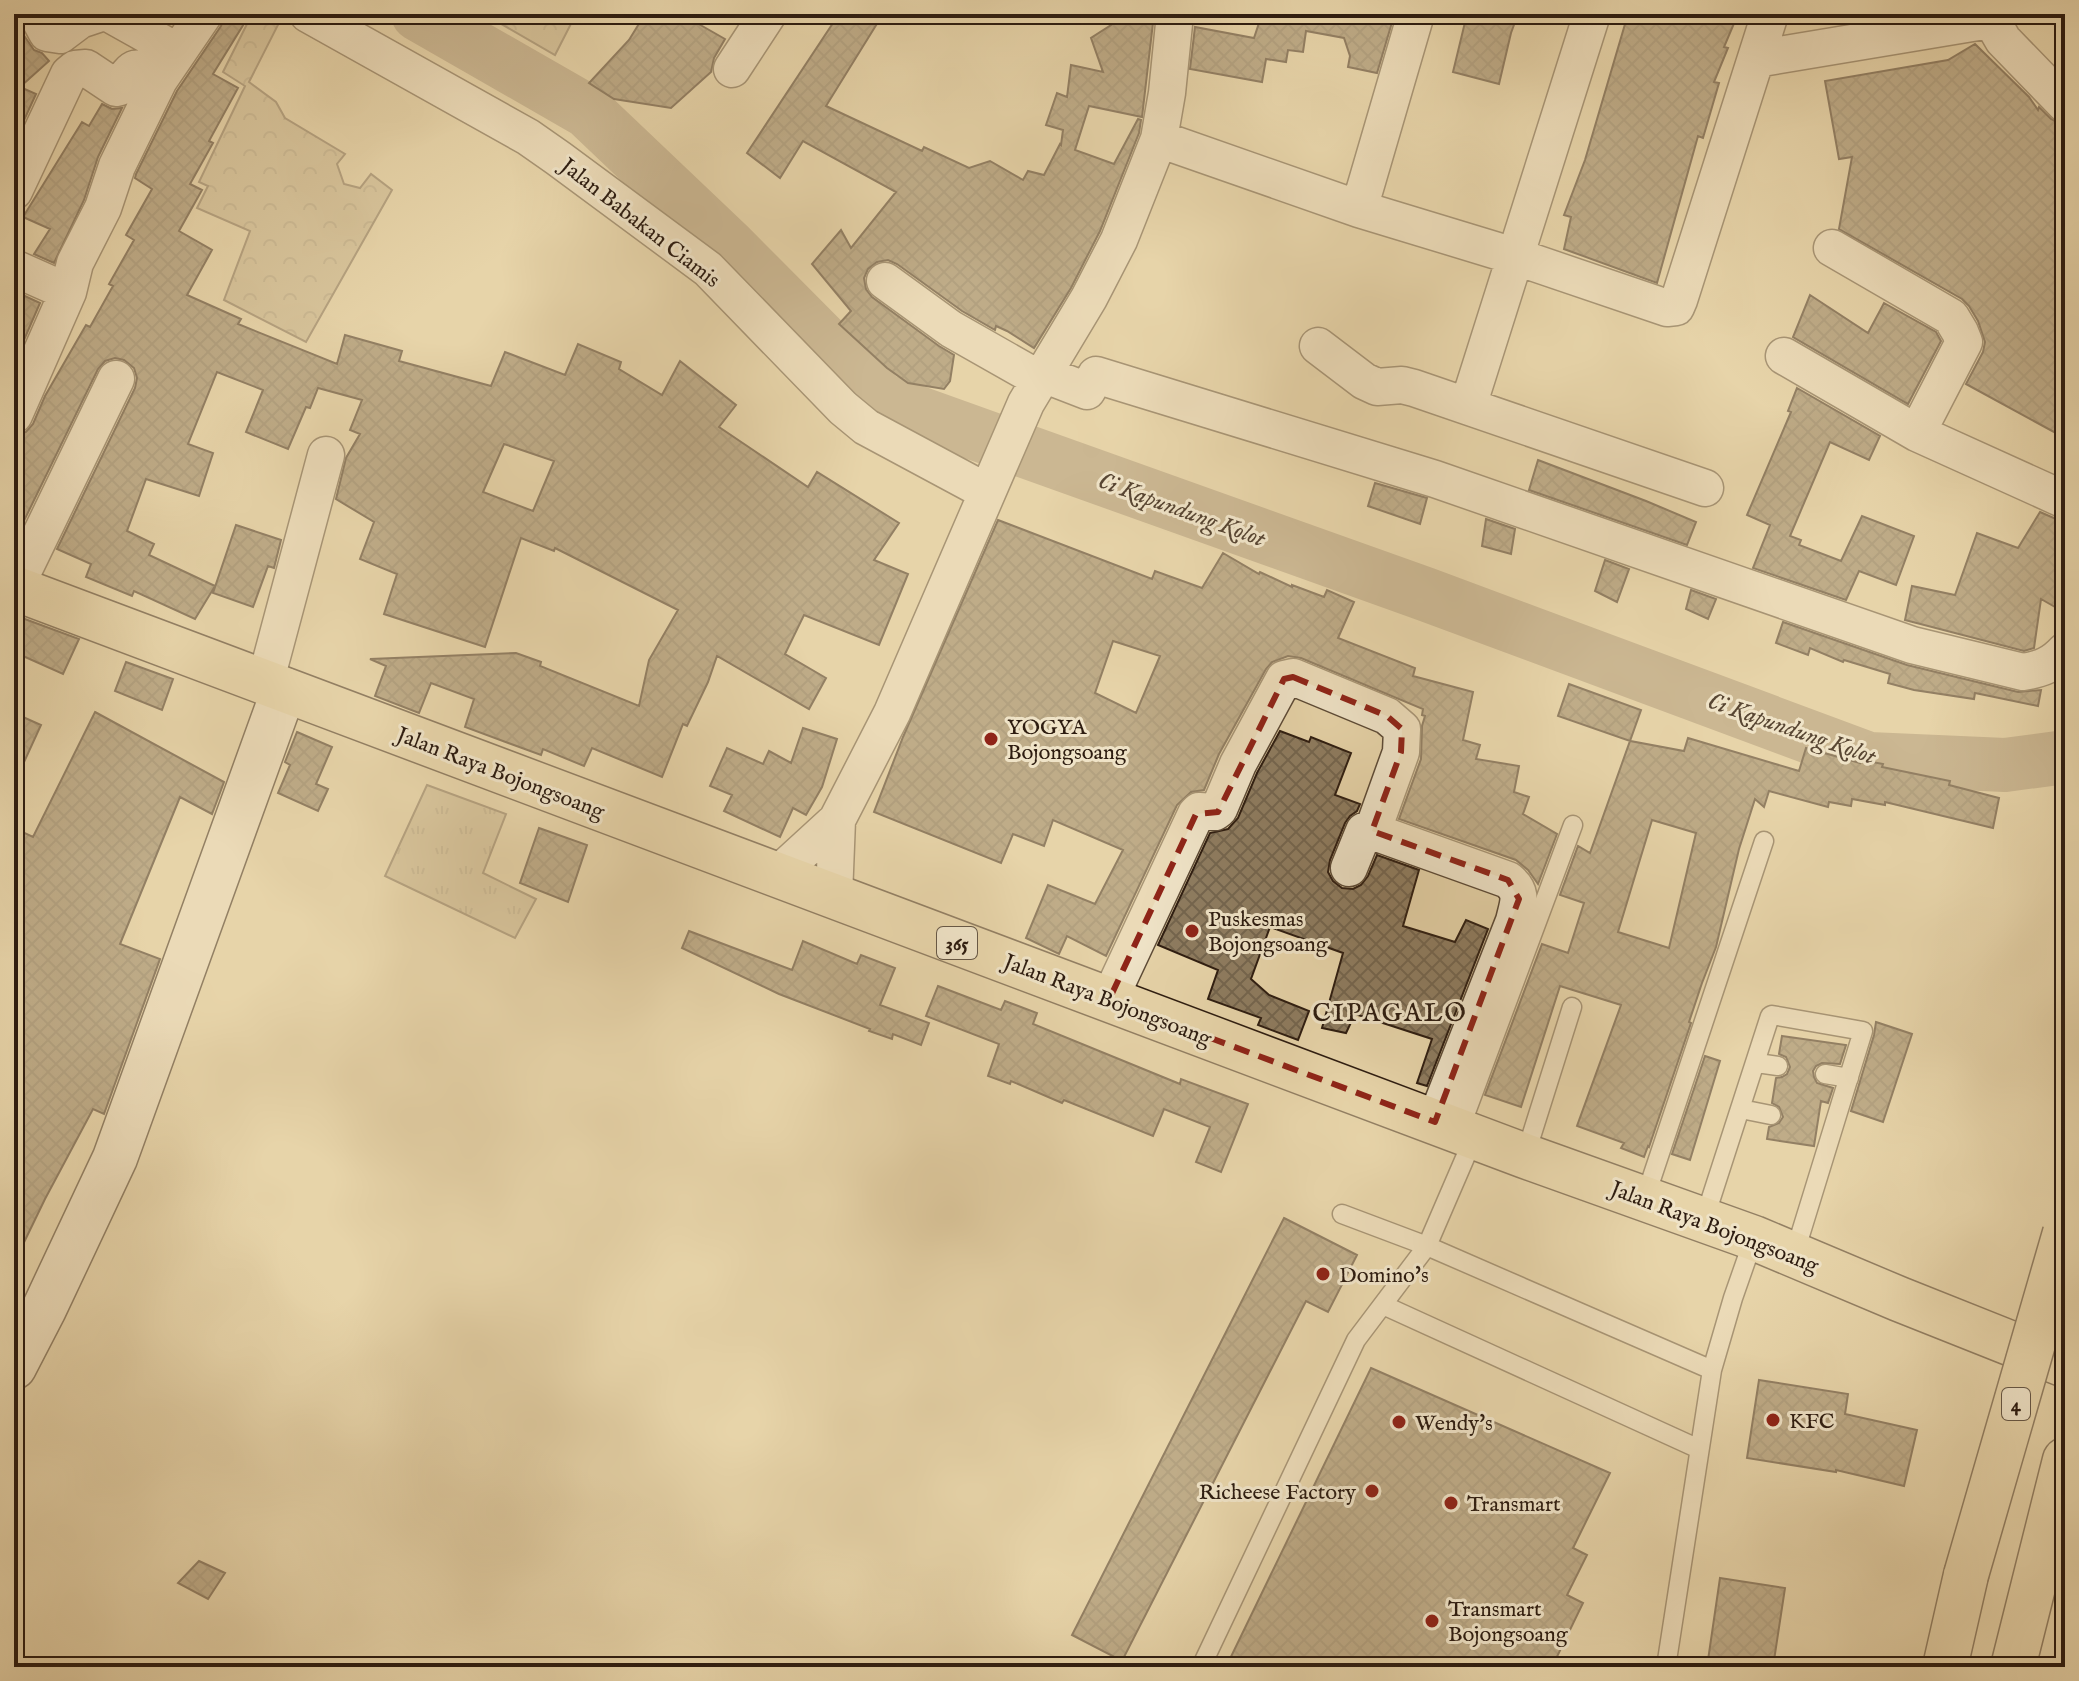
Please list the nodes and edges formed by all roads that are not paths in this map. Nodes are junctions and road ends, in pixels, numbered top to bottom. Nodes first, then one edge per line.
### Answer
1 (98, 14) edge
2 (110, 14) edge
3 (204, 14) edge
4 (308, 14) edge
5 (767, 14) edge
6 (1175, 14) edge
7 (1416, 14) edge
8 (1592, 14) edge
9 (1770, 14) edge
10 (1989, 17) edge
11 (50, 24) edge
12 (1756, 59) junction
13 (169, 66) junction
14 (732, 69) dead end
15 (69, 74) junction
16 (2065, 104) edge
17 (1159, 139) junction
18 (14, 191) edge
19 (1359, 209) junction
20 (1832, 248) dead end
21 (1517, 257) junction
22 (14, 268) edge
23 (885, 281) dead end
24 (68, 292) junction
25 (1318, 346) dead end
26 (1784, 356) dead end
27 (116, 379) dead end
28 (1036, 385) junction
29 (1468, 406) junction
30 (14, 415) edge
31 (1917, 433) junction
32 (326, 455) dead end
33 (992, 482) junction
34 (1705, 488) dead end
35 (2065, 500) edge
36 (14, 588) edge
37 (2065, 651) edge
38 (274, 686) junction
39 (837, 820) junction
40 (1573, 825) dead end
41 (1374, 827) junction
42 (1764, 841) dead end
43 (1349, 868) dead end
44 (777, 875) junction
45 (834, 896) junction
46 (1109, 1000) junction
47 (1572, 1007) dead end
48 (1757, 1063) junction
49 (1778, 1066) dead end
50 (1825, 1074) dead end
51 (1849, 1078) junction
52 (1741, 1109) junction
53 (1771, 1115) dead end
54 (1456, 1130) junction
55 (1525, 1156) junction
56 (1645, 1198) junction
57 (1342, 1214) dead end
58 (1704, 1220) junction
59 (2065, 1233) edge
60 (1754, 1238) junction
61 (1427, 1246) junction
62 (1794, 1255) junction
63 (1383, 1305) junction
64 (2065, 1365) edge
65 (14, 1367) edge
66 (1712, 1370) junction
67 (1699, 1449) junction
68 (2065, 1460) edge
69 (1201, 1667) edge
70 (1666, 1667) edge
71 (1945, 1667) edge
72 (2013, 1667) edge

1 - 11 street
2 - 13 street
3 - 13 street
4 - 33 street, Jalan Babakan Ciamis
5 - 14 street
6 - 17 street
7 - 19 street
8 - 21 street
9 - 12 street
10 - 12 street
10 - 16 street
11 - 15 street
12 - 21 street
13 - 15 street
13 - 24 street
15 - 18 street
17 - 19 street
17 - 28 street
19 - 21 street
20 - 31 street
21 - 29 street
22 - 24 street
23 - 28 street
24 - 30 street
25 - 29 street
26 - 31 street
27 - 36 street
28 - 33 street
28 - 37 street
29 - 34 street
31 - 35 street
32 - 38 street
33 - 39 street
36 - 38 main road, Jalan Raya Bojongsoang / 365
38 - 44 main road, Jalan Raya Bojongsoang / 365
38 - 65 street
39 - 44 street
39 - 45 street
40 - 54 lane
41 - 43 street
41 - 46 street
41 - 54 street
42 - 56 lane
44 - 45 main road, Jalan Raya Bojongsoang / 365
45 - 46 main road, Jalan Raya Bojongsoang / 365
46 - 54 main road, Jalan Raya Bojongsoang / 365
47 - 55 lane
48 - 49 lane
48 - 51 lane
48 - 52 lane
50 - 51 lane
51 - 62 lane
52 - 53 lane
52 - 58 lane
54 - 55 main road, Jalan Raya Bojongsoang / 365
54 - 61 lane
55 - 56 main road, Jalan Raya Bojongsoang / 365
56 - 58 main road, Jalan Raya Bojongsoang / 365
57 - 61 lane
58 - 60 main road, Jalan Raya Bojongsoang / 365
59 - 71 main road, 4, bridge
60 - 62 main road, Jalan Raya Bojongsoang / 365
60 - 66 lane
61 - 63 lane
61 - 66 lane
62 - 64 main road, Jalan Raya Bojongsoang / 365
63 - 67 lane
63 - 69 lane
66 - 67 lane
67 - 70 lane
68 - 72 main road

